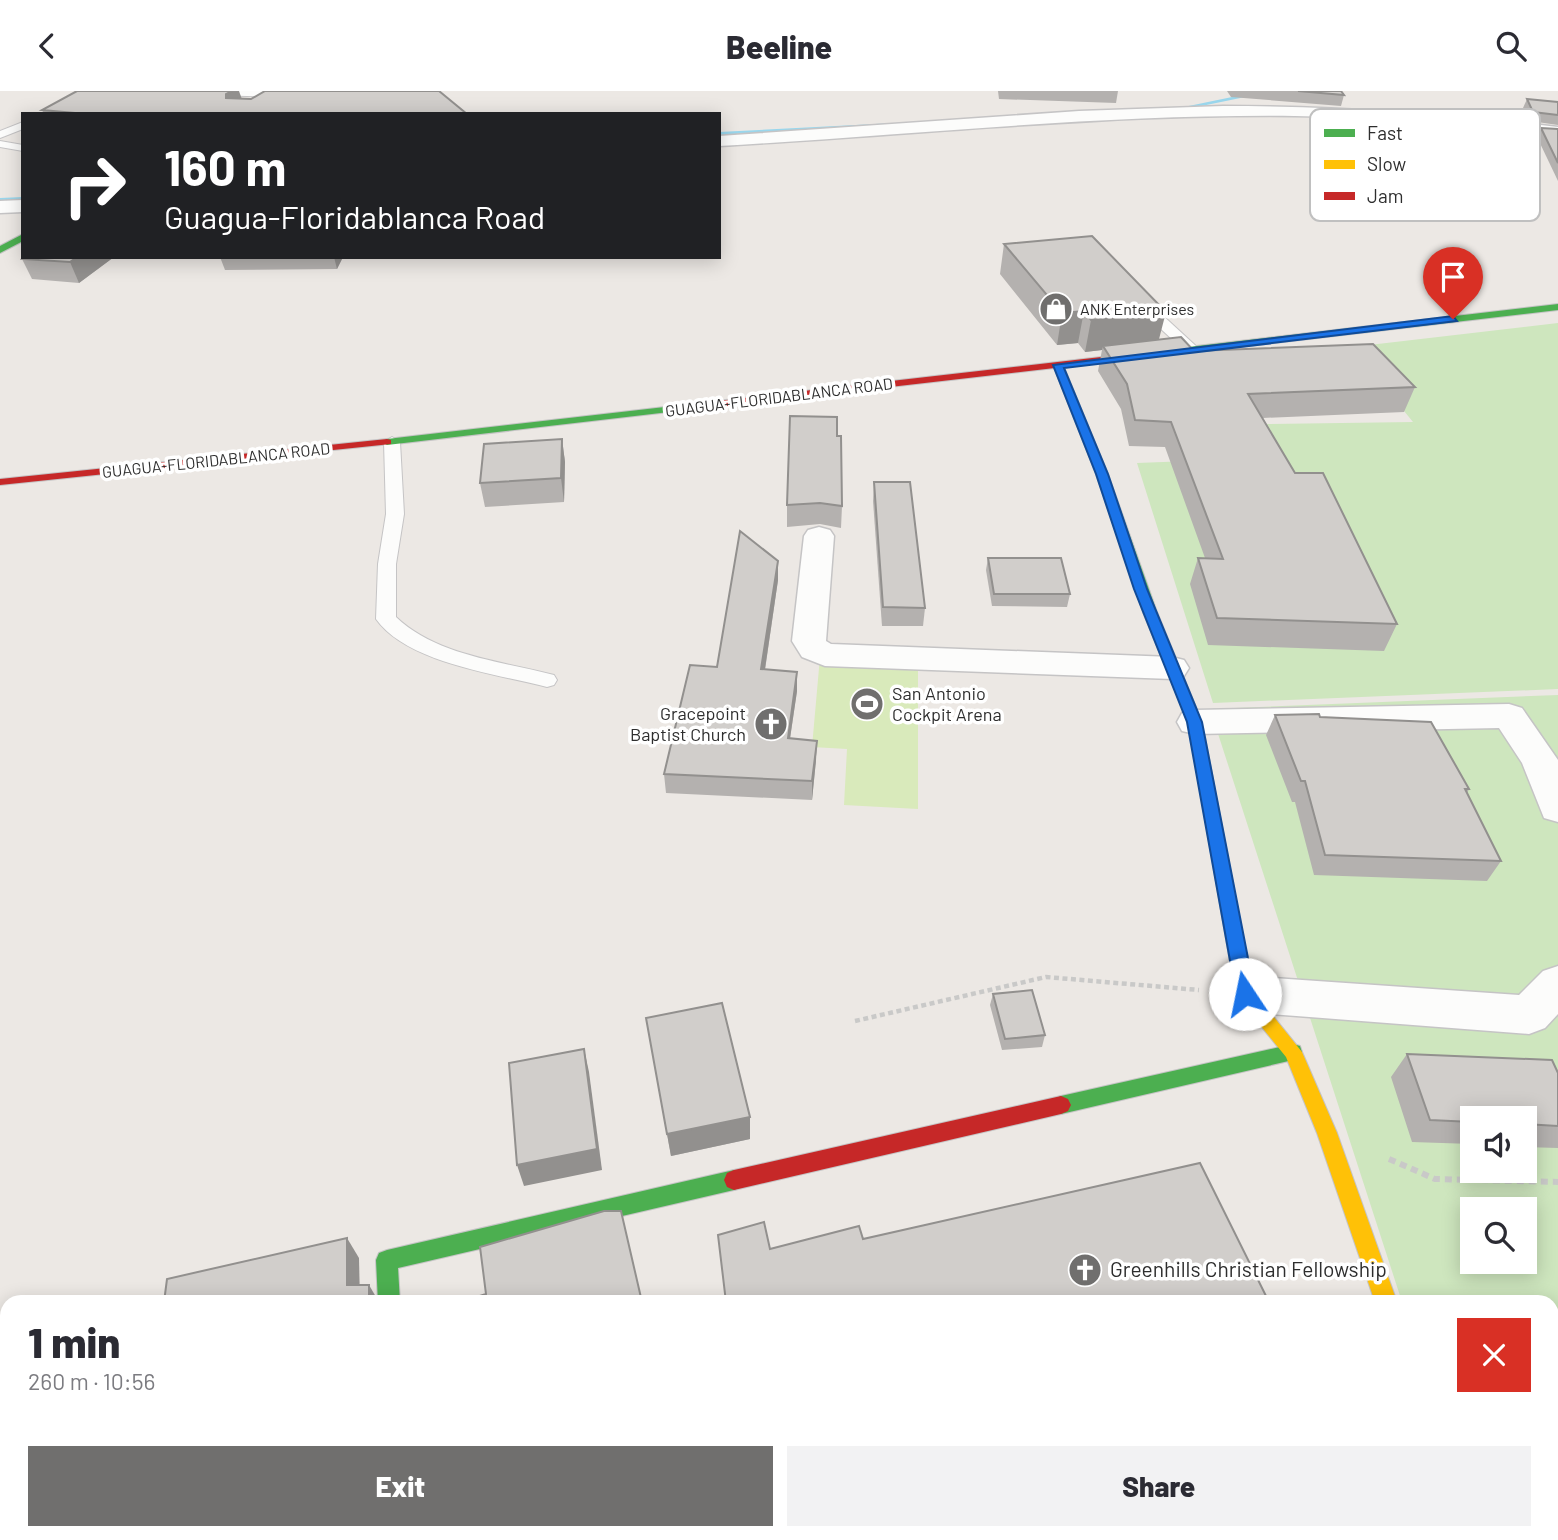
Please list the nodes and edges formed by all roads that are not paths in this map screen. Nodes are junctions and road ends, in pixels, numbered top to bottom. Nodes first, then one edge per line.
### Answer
1 (173, 91) edge
2 (157, 95) edge
3 (279, 95) edge
4 (1454, 99) dead end
5 (250, 109) edge
6 (1454, 109) edge
7 (1310, 112) edge
8 (21, 126) edge
9 (1540, 130) edge
10 (1558, 132) edge
11 (0, 135) edge
12 (721, 141) edge
13 (0, 144) edge
14 (21, 148) edge
15 (1142, 304) edge
16 (1558, 307) edge
17 (1192, 350) junction
18 (1058, 365) junction
19 (392, 442) junction
20 (0, 482) edge
21 (819, 535) dead end
22 (1172, 668) junction
23 (547, 680) dead end
24 (1195, 722) junction
25 (1558, 808) edge
26 (1558, 984) edge
27 (1245, 994) junction
28 (1293, 1052) junction
29 (389, 1295) edge
30 (1384, 1295) edge

1 - 3 lane
2 - 3 lane
3 - 5 main road
4 - 6 street
7 - 12 street
8 - 11 lane
9 - 10 street
13 - 14 lane
15 - 17 lane
16 - 17 main road, GUAGUA-FLORIDABLANCA ROAD
17 - 18 main road, GUAGUA-FLORIDABLANCA ROAD
18 - 19 main road, GUAGUA-FLORIDABLANCA ROAD
18 - 22 main road
19 - 20 main road, GUAGUA-FLORIDABLANCA ROAD
19 - 23 lane
21 - 22 street
22 - 24 main road
24 - 25 street
24 - 27 main road
26 - 27 street
27 - 28 main road
28 - 29 main road
28 - 30 main road

